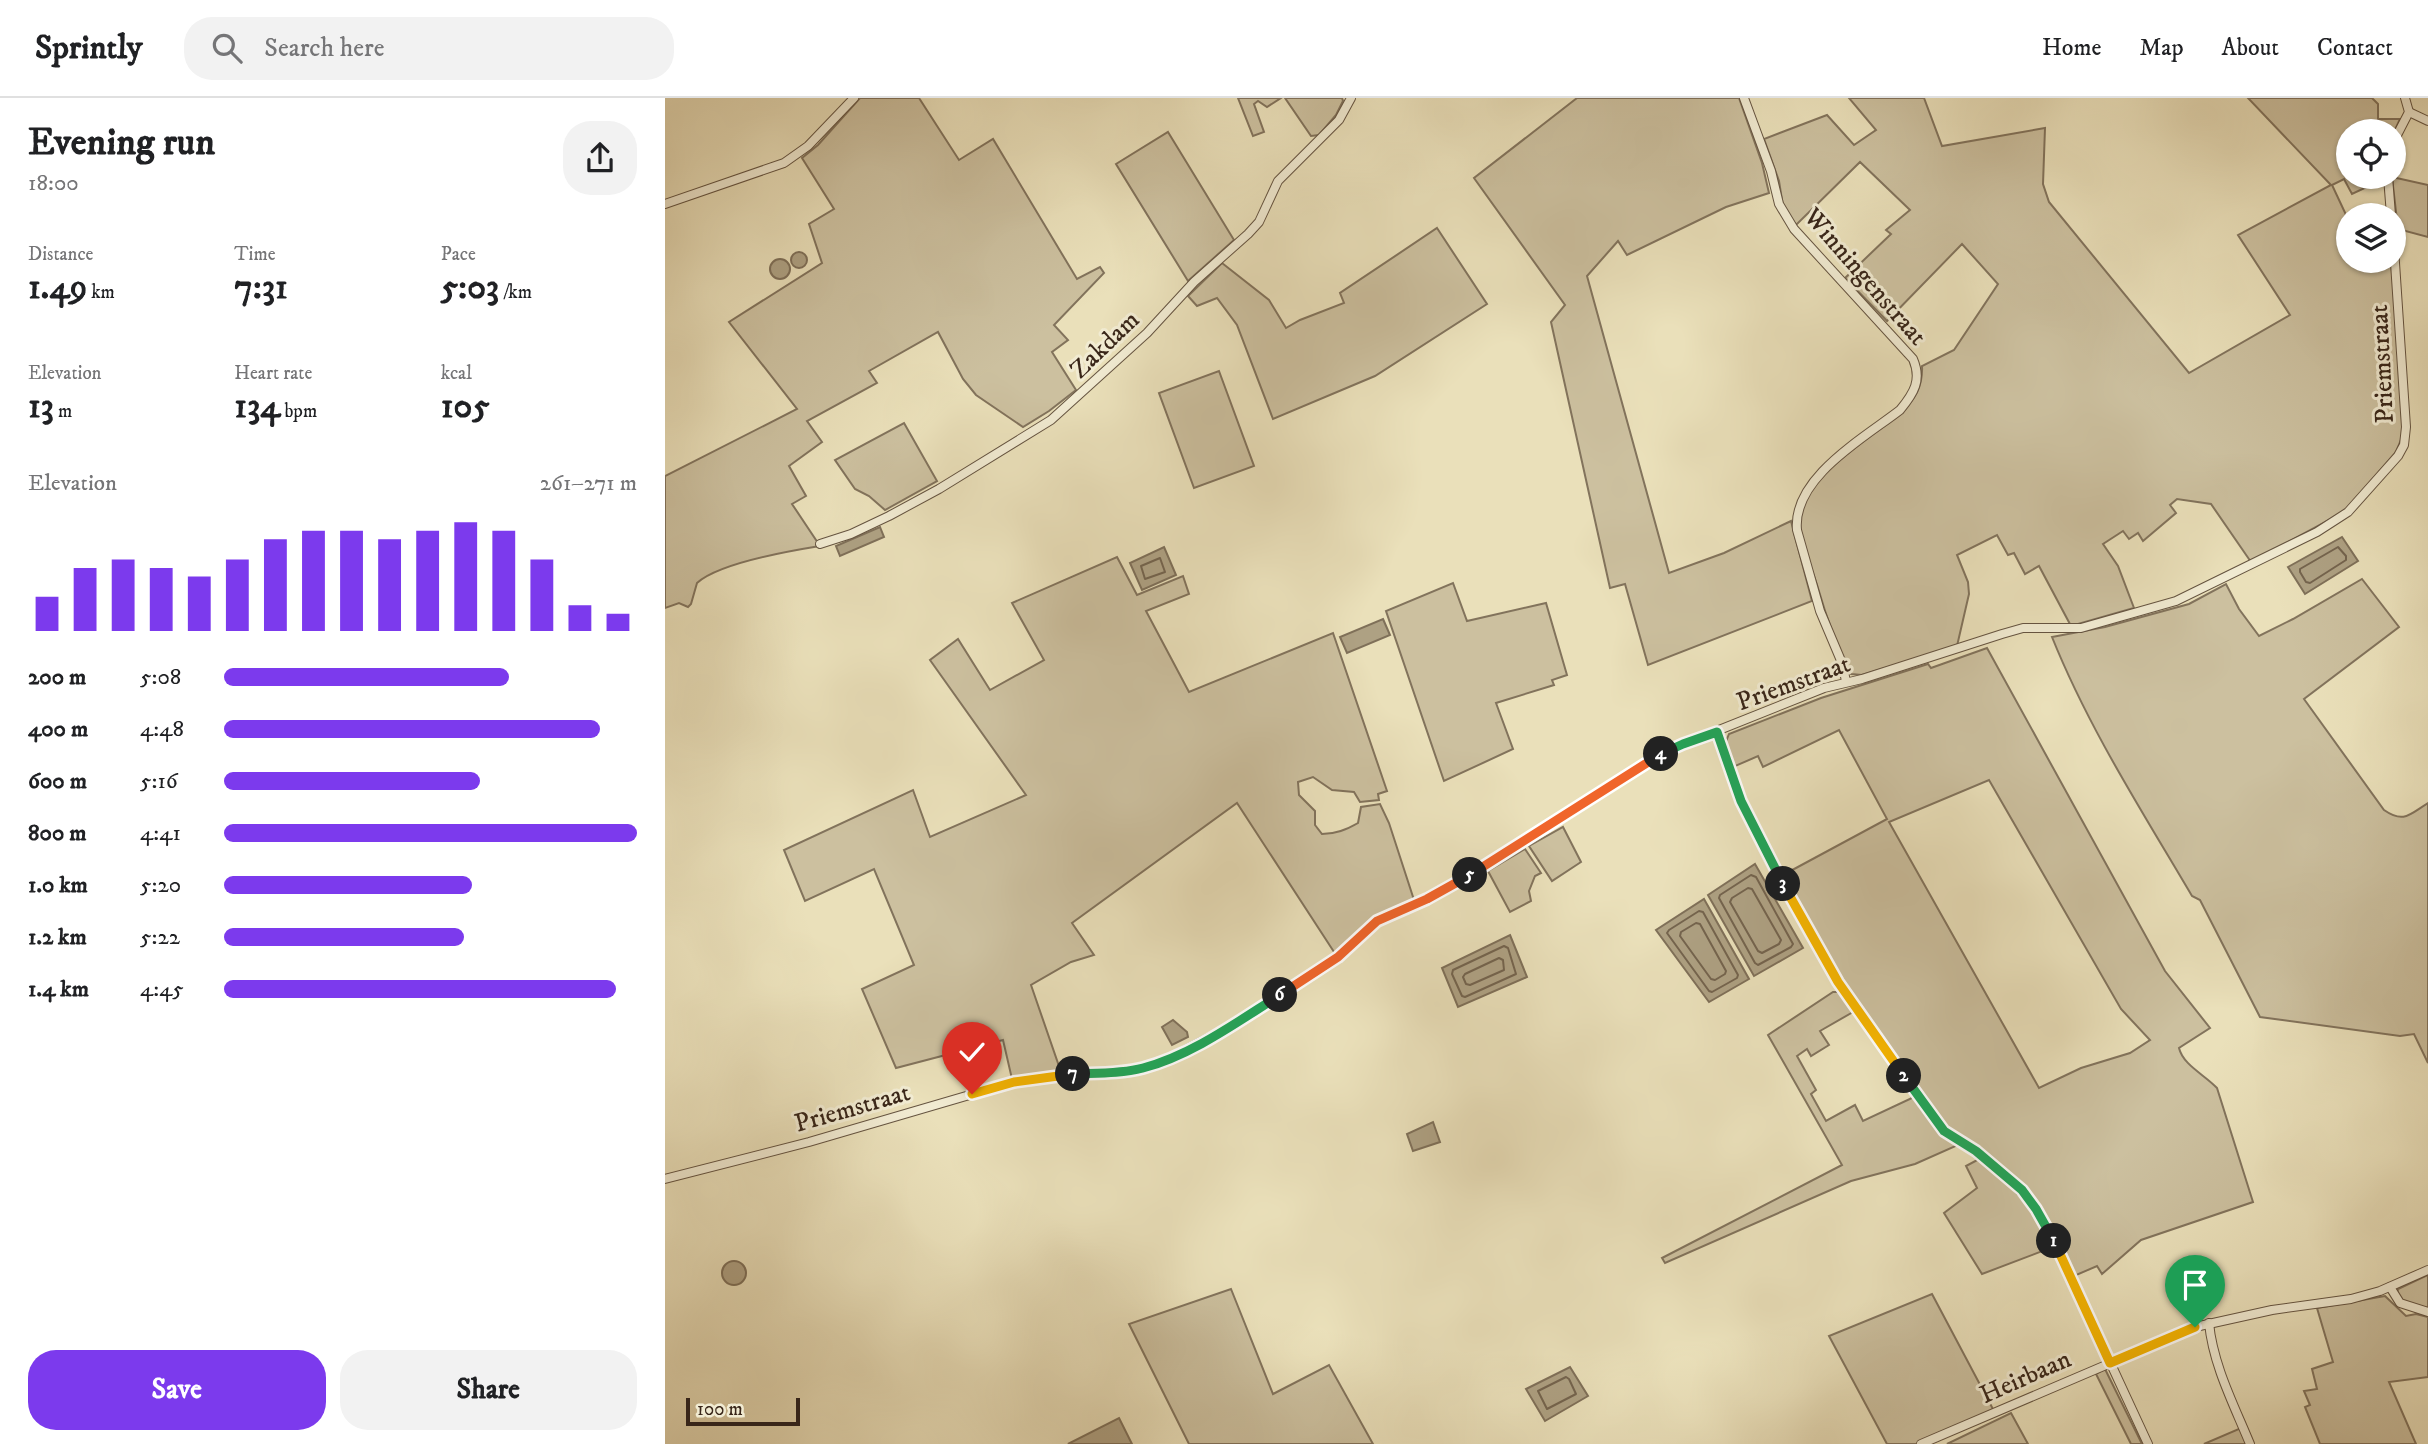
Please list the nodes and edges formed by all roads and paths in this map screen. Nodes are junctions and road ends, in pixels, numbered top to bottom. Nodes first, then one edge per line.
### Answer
1 (854, 98) edge
2 (1351, 98) edge
3 (1744, 98) edge
4 (2405, 98) edge
5 (2409, 112) junction
6 (2405, 119) edge
7 (2428, 121) edge
8 (665, 204) edge
9 (2396, 273) edge
10 (820, 544) dead end
11 (1846, 681) junction
12 (1717, 732) junction
13 (665, 1179) edge
14 (2428, 1269) edge
15 (2390, 1287) junction
16 (2428, 1312) edge
17 (2209, 1323) junction
18 (2110, 1363) junction
19 (1921, 1444) edge
20 (2148, 1444) edge
21 (2250, 1444) edge

1 - 8 street
2 - 10 street, Zakdam
3 - 11 street, Winningenstraat
4 - 5 street
5 - 6 street
5 - 7 street
9 - 11 street, Priemstraat
11 - 12 street, Priemstraat
12 - 13 street, Priemstraat
12 - 18 street
14 - 15 street, Heirbaan
15 - 16 street
15 - 17 street, Heirbaan
17 - 18 street, Heirbaan
17 - 21 street
18 - 19 street, Heirbaan
18 - 20 street

